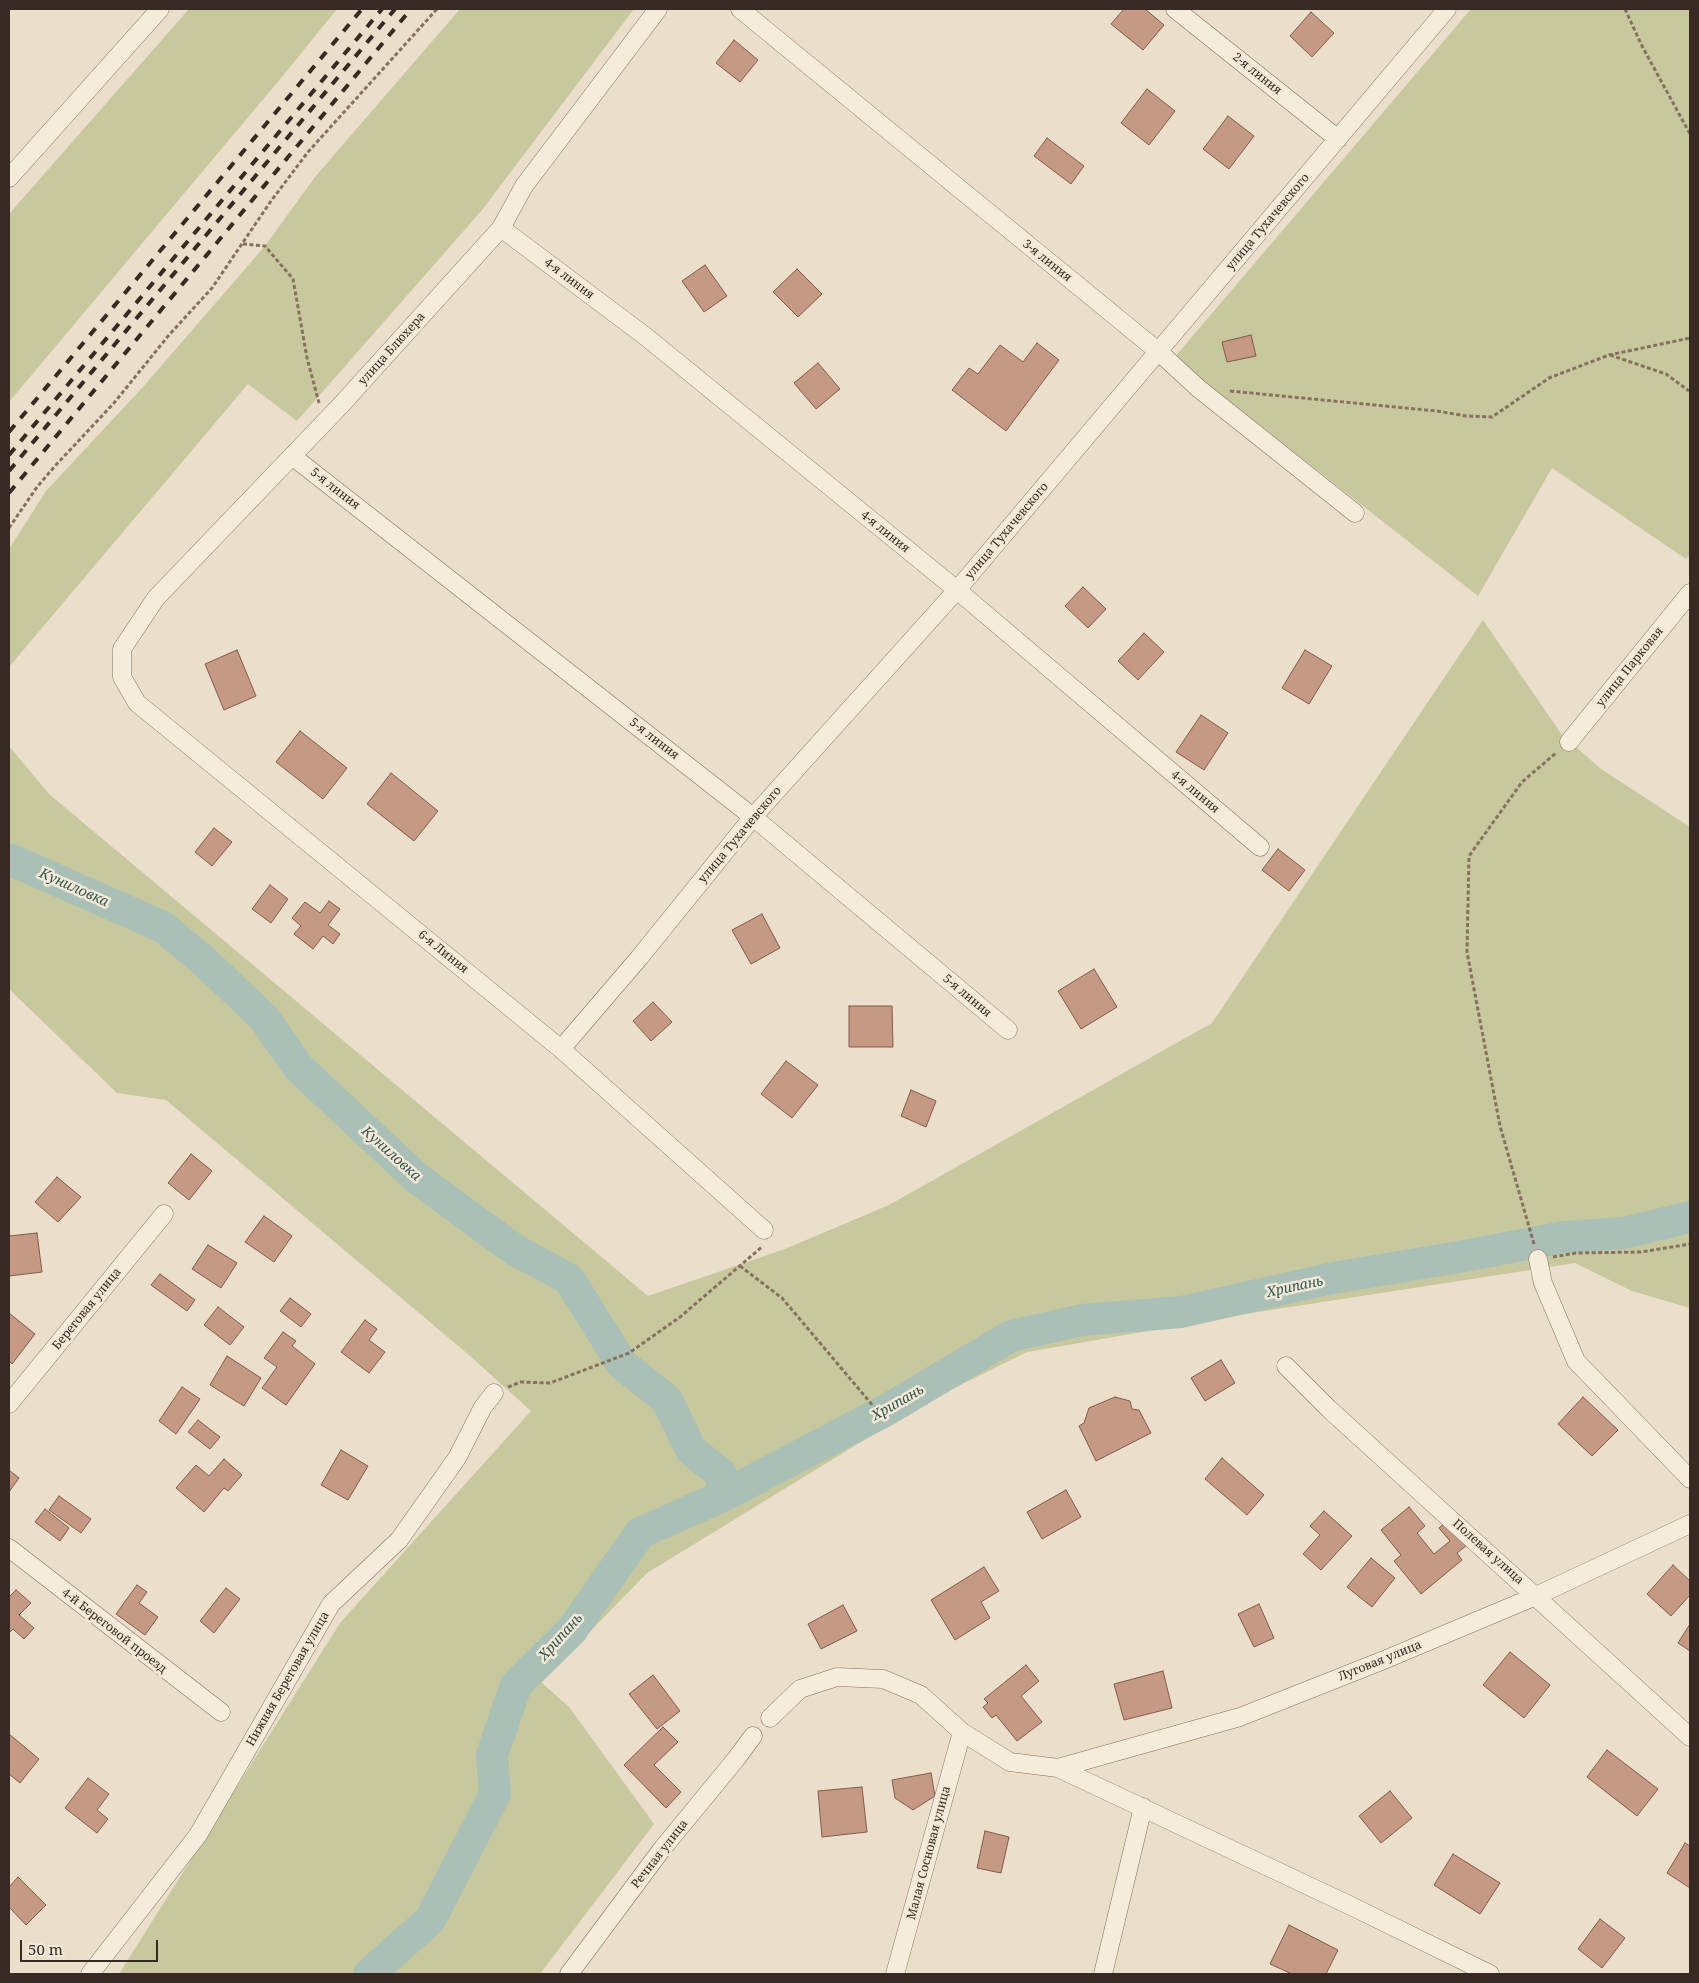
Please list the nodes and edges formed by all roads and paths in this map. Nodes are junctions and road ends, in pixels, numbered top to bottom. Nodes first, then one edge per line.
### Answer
1 (160, 9) edge
2 (437, 9) edge
3 (658, 9) edge
4 (740, 9) edge
5 (1175, 9) edge
6 (1447, 9) edge
7 (1625, 9) edge
8 (1690, 134) edge
9 (1338, 139) junction
10 (9, 178) edge
11 (501, 228) junction
12 (243, 244) junction
13 (1690, 338) edge
14 (1159, 352) junction
15 (1609, 355) junction
16 (1228, 391) dead end
17 (1689, 391) edge
18 (324, 423) junction
19 (292, 456) junction
20 (1355, 513) dead end
21 (9, 528) edge
22 (957, 590) junction
23 (1690, 592) edge
24 (122, 677) joint
25 (1569, 742) joint
26 (753, 817) junction
27 (1260, 848) dead end
28 (1008, 1030) dead end
29 (561, 1049) junction
30 (164, 1214) dead end
31 (764, 1230) joint
32 (1690, 1244) edge
33 (1538, 1259) junction
34 (740, 1266) junction
35 (1286, 1366) dead end
36 (494, 1393) joint
37 (9, 1404) edge
38 (885, 1420) dead end
39 (1690, 1479) edge
40 (1690, 1524) edge
41 (9, 1548) edge
42 (1536, 1596) junction
43 (221, 1712) dead end
44 (770, 1718) dead end
45 (962, 1732) junction
46 (753, 1736) dead end
47 (1690, 1737) edge
48 (1058, 1768) junction
49 (1142, 1806) junction
50 (90, 1974) edge
51 (569, 1974) edge
52 (895, 1974) edge
53 (1103, 1974) edge
54 (1490, 1974) edge

1 - 10 street
2 - 12 path
3 - 11 street, улица Блюхера
4 - 14 street, 3-я линия
5 - 9 street, 2-я линия
6 - 9 street, улица Тухачевского
7 - 8 path
9 - 14 street, улица Тухачевского
11 - 18 street, улица Блюхера
11 - 22 street, 4-я линия
12 - 18 path
12 - 21 path
13 - 15 path
14 - 20 street, 3-я линия
14 - 22 street, улица Тухачевского
15 - 16 path
15 - 17 path
18 - 19 street, улица Блюхера
19 - 24 street, улица Блюхера
19 - 26 street, 5-я линия
22 - 26 street, улица Тухачевского
22 - 27 street, 4-я линия
23 - 25 street, улица Парковая
24 - 29 street, 6-я Линия
25 - 33 path
26 - 28 street, 5-я линия
26 - 29 street, улица Тухачевского
29 - 31 street, 6-я Линия
30 - 37 street, Береговая улица
31 - 34 path
32 - 33 path
33 - 39 street
34 - 36 path
34 - 38 path
35 - 42 street, Полевая улица
36 - 50 street, Нижняя Береговая улица
40 - 42 street, Луговая улица
41 - 43 street, 4-й Береговой проезд
42 - 47 street, Полевая улица
42 - 48 street, Луговая улица
44 - 45 street
45 - 48 street
45 - 52 street, Малая Сосновая улица
46 - 51 street, Речная улица
48 - 49 street
49 - 53 street
49 - 54 street

